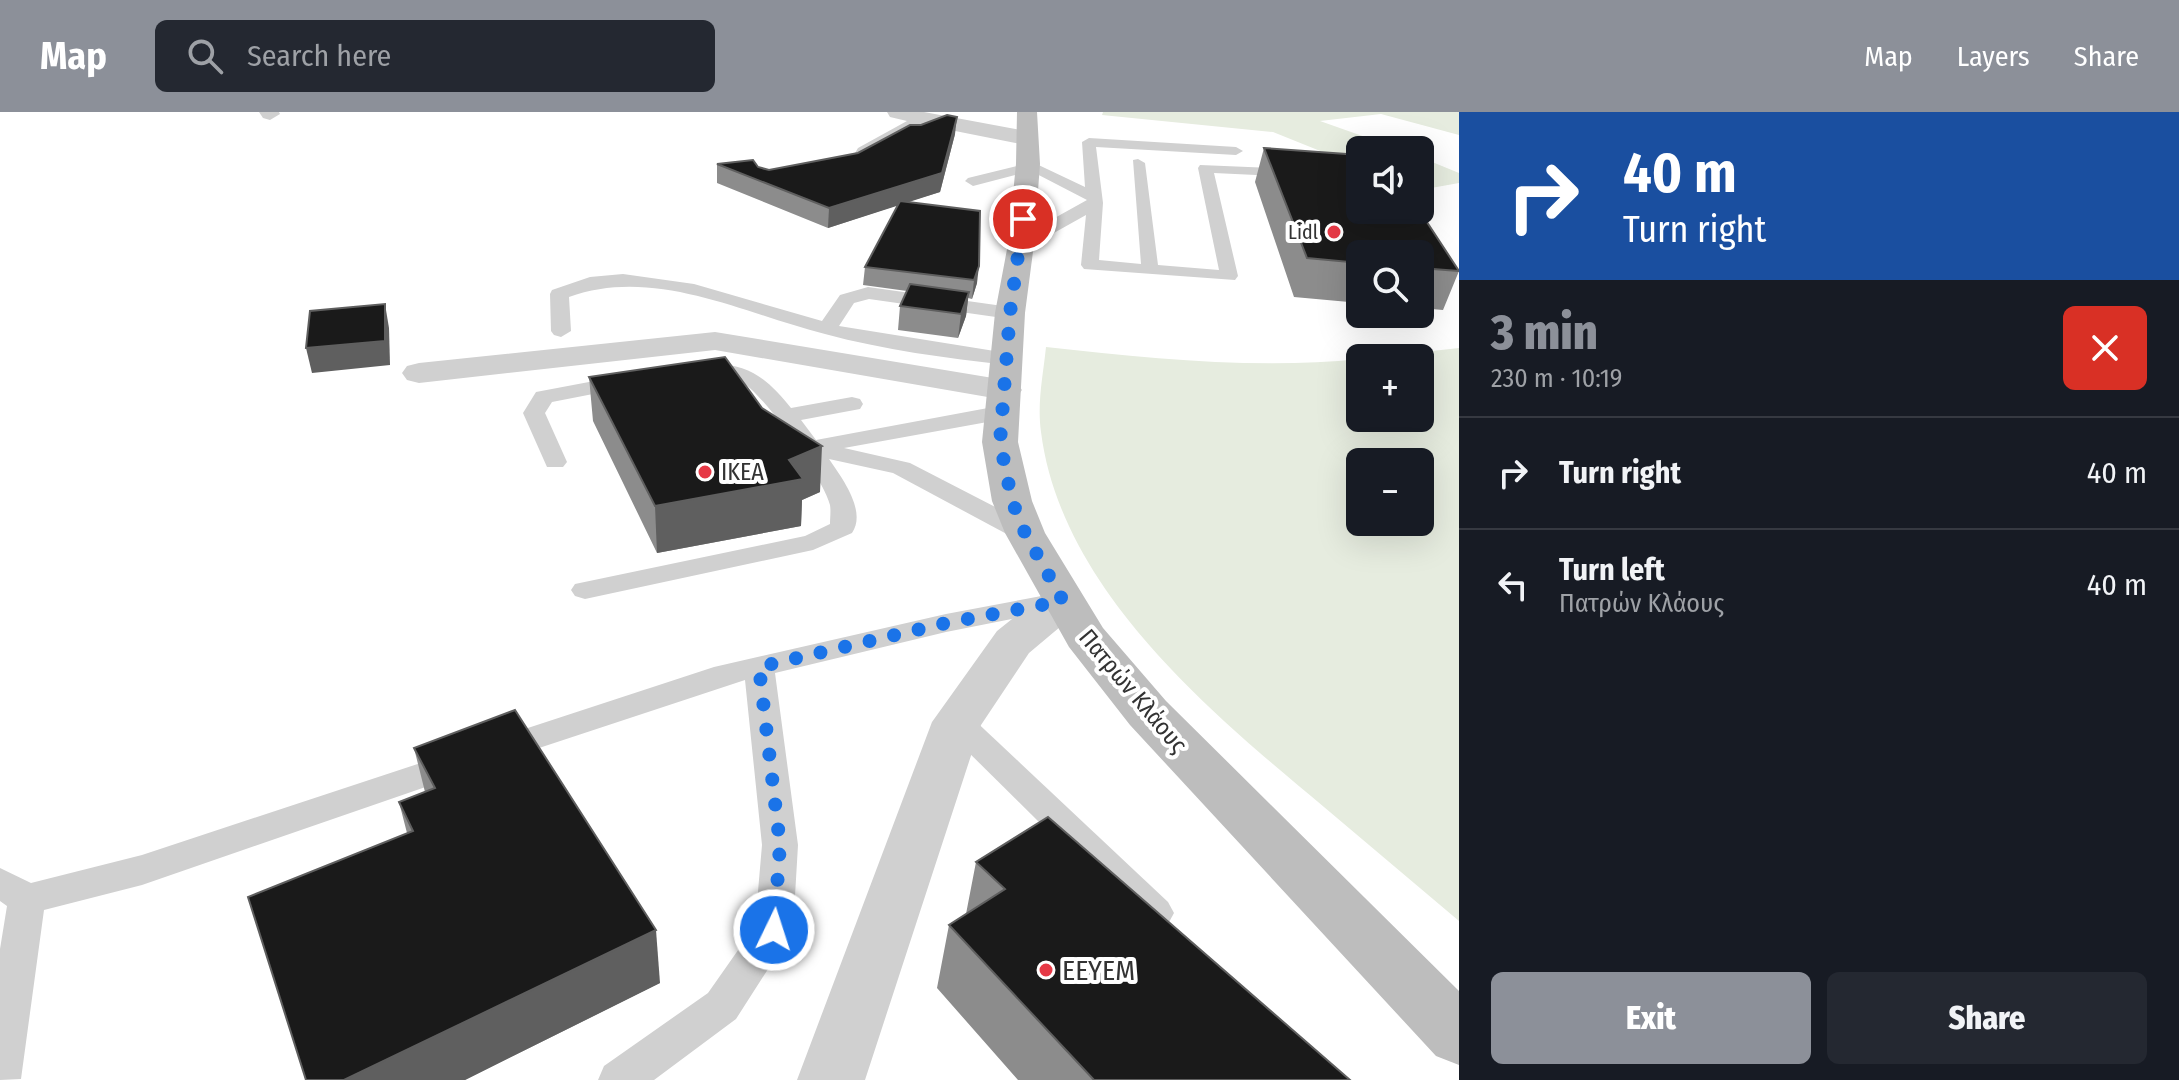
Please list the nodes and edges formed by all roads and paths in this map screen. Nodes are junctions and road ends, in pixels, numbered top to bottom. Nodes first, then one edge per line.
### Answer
1 (890, 112) edge
2 (927, 119) junction
3 (1027, 146) edge
4 (1248, 152) dead end
5 (1122, 162) junction
6 (848, 164) edge
7 (1304, 166) edge
8 (973, 181) dead end
9 (1095, 200) junction
10 (1021, 244) junction
11 (1150, 269) junction
12 (1010, 313) junction
13 (827, 329) junction
14 (561, 331) dead end
15 (419, 373) dead end
16 (684, 373) edge
17 (653, 377) edge
18 (1005, 387) junction
19 (852, 404) dead end
20 (785, 416) junction
21 (913, 430) junction
22 (811, 448) junction
23 (555, 462) dead end
24 (901, 468) junction
25 (1025, 533) junction
26 (585, 590) dead end
27 (1063, 601) junction
28 (759, 667) junction
29 (957, 722) junction
30 (14, 891) edge
31 (1175, 933) edge
32 (1459, 1035) edge
33 (0, 1079) edge
34 (619, 1080) edge
35 (831, 1080) edge

1 - 2 street
2 - 3 street
2 - 6 street
3 - 8 lane
3 - 9 lane
3 - 10 main road, Πατρών Κλάους
4 - 5 lane
5 - 9 lane
5 - 11 lane
7 - 11 lane
9 - 10 lane
9 - 11 lane
10 - 12 main road, Πατρών Κλάους
12 - 13 lane
12 - 18 main road, Πατρών Κλάους
13 - 14 lane
13 - 18 lane
15 - 18 street
16 - 20 lane
17 - 23 lane
18 - 21 lane
18 - 25 main road, Πατρών Κλάους
19 - 20 lane
20 - 22 lane
21 - 22 lane
21 - 24 lane
22 - 24 lane
22 - 26 lane
24 - 25 lane
25 - 27 main road, Πατρών Κλάους
27 - 28 lane
27 - 29 street
27 - 32 main road, Πατρών Κλάους
28 - 30 lane
28 - 34 lane
29 - 31 lane
29 - 35 street
30 - 33 lane

